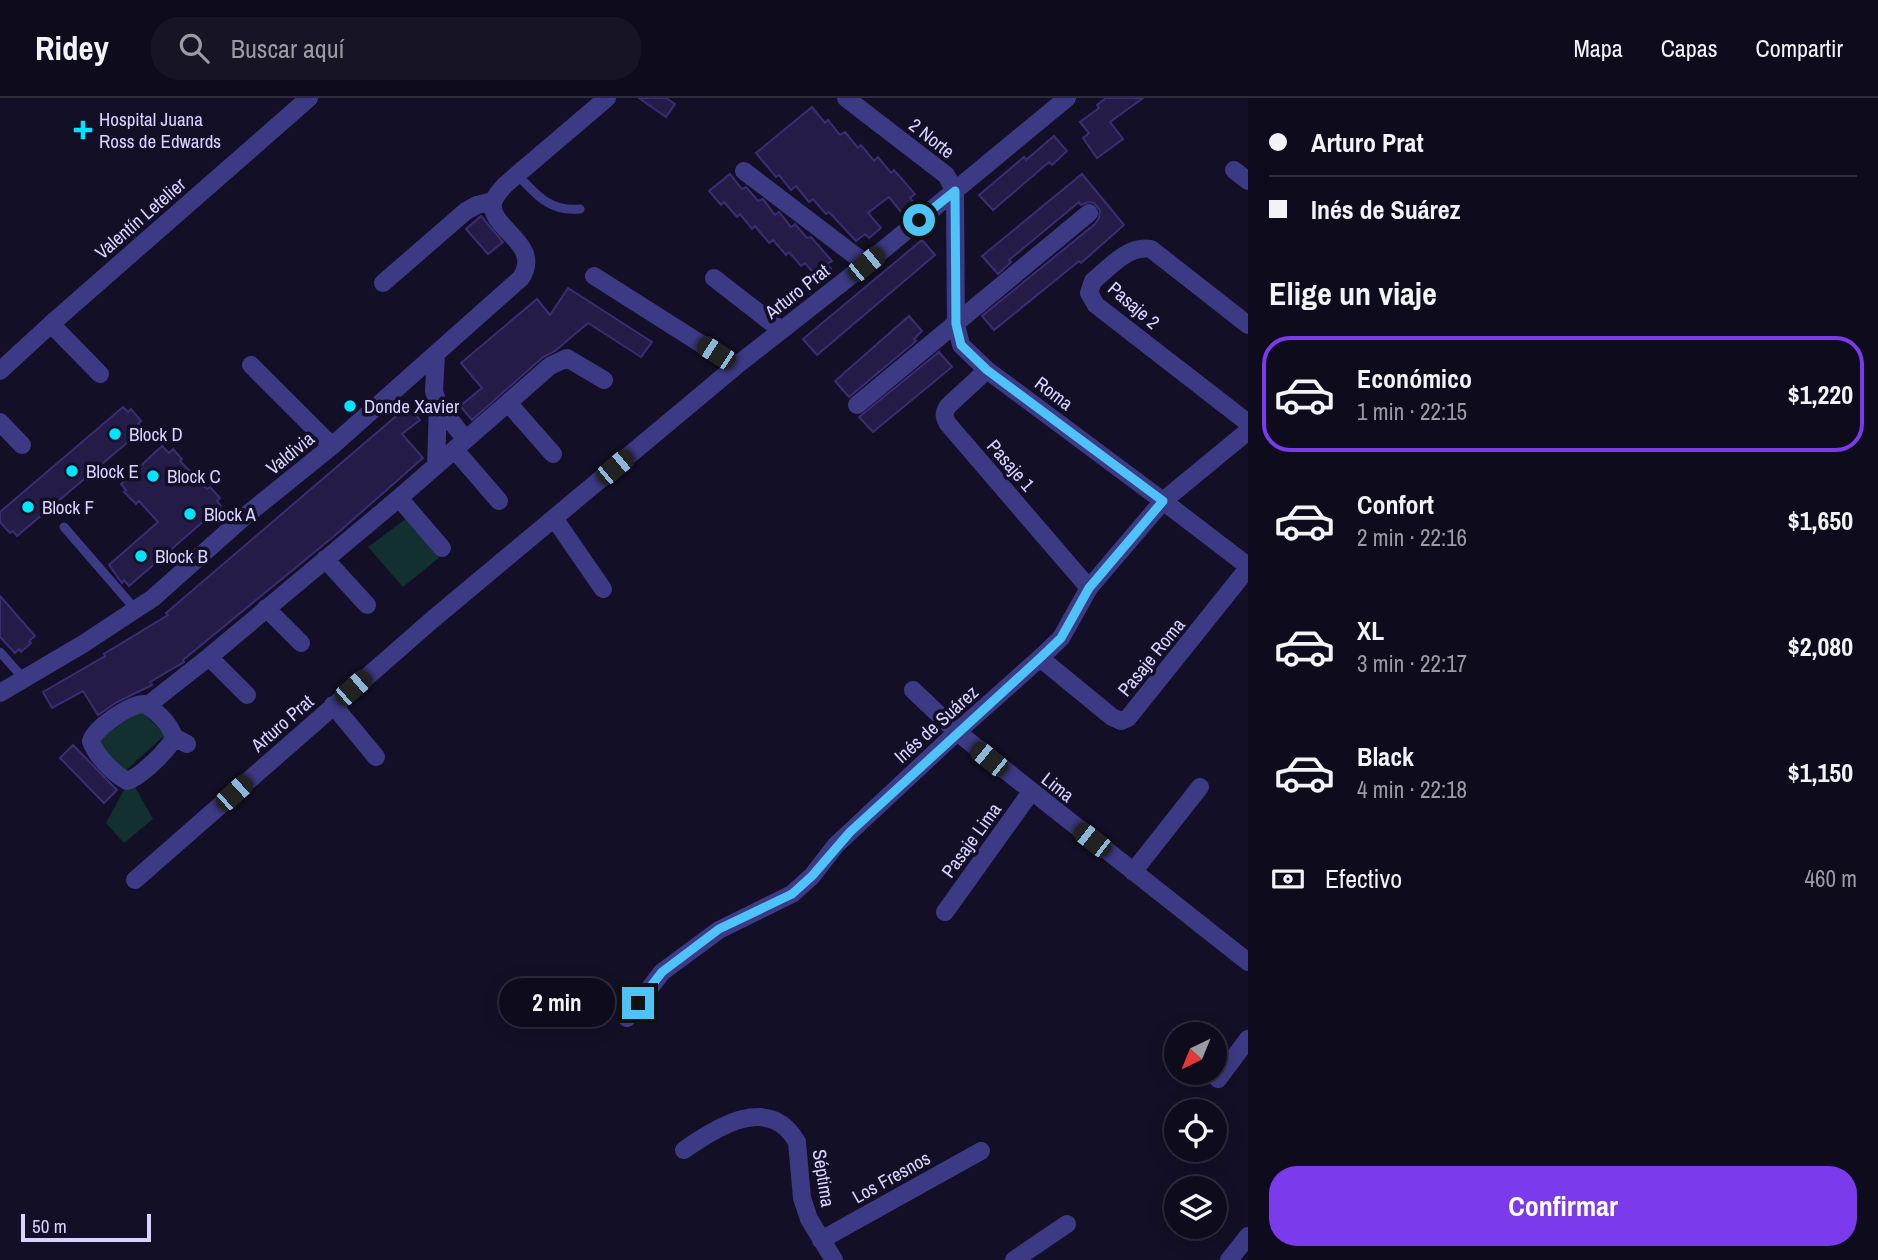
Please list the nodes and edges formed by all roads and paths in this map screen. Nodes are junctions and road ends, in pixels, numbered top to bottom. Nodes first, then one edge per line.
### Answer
1 (309, 98) edge
2 (607, 98) edge
3 (846, 98) edge
4 (1067, 98) edge
5 (744, 171) dead end
6 (517, 174) junction
7 (955, 191) junction
8 (493, 201) junction
9 (580, 209) dead end
10 (1089, 213) dead end
11 (866, 264) junction
12 (594, 276) dead end
13 (714, 278) dead end
14 (383, 283) dead end
15 (51, 324) junction
16 (956, 324) junction
17 (1248, 326) edge
18 (781, 330) junction
19 (436, 354) junction
20 (251, 365) dead end
21 (736, 366) junction
22 (987, 370) junction
23 (0, 371) edge
24 (100, 374) dead end
25 (604, 380) dead end
26 (438, 404) junction
27 (509, 404) junction
28 (857, 405) dead end
29 (0, 422) edge
30 (1248, 424) edge
31 (1248, 430) edge
32 (22, 444) dead end
33 (460, 444) junction
34 (332, 446) junction
35 (553, 454) dead end
36 (436, 466) junction
37 (399, 498) junction
38 (499, 501) dead end
39 (1163, 501) junction
40 (554, 517) junction
41 (64, 527) dead end
42 (442, 548) dead end
43 (325, 559) junction
44 (1248, 567) edge
45 (1089, 588) junction
46 (603, 589) dead end
47 (367, 605) dead end
48 (266, 608) junction
49 (136, 610) junction
50 (302, 643) dead end
51 (0, 652) edge
52 (209, 657) junction
53 (1040, 658) junction
54 (23, 678) junction
55 (914, 690) dead end
56 (0, 693) edge
57 (247, 695) dead end
58 (148, 705) junction
59 (333, 705) junction
60 (957, 732) junction
61 (376, 757) dead end
62 (1200, 787) dead end
63 (1031, 792) junction
64 (1133, 872) junction
65 (135, 880) dead end
66 (945, 912) dead end
67 (1248, 962) edge
68 (627, 1018) dead end
69 (1248, 1039) edge
70 (1227, 1067) edge
71 (684, 1150) dead end
72 (981, 1151) dead end
73 (1067, 1224) dead end
74 (1248, 1236) edge
75 (821, 1240) junction
76 (834, 1260) edge
77 (1014, 1260) edge
78 (1229, 1260) edge

1 - 15 street, Valentín Letelier
2 - 6 street
3 - 7 street, 2 Norte
4 - 7 street, Arturo Prat
5 - 11 street
6 - 8 street
6 - 9 lane
7 - 11 street, Arturo Prat
7 - 16 street, Roma
8 - 14 street
8 - 19 street, Valdivia
10 - 16 street
11 - 18 street, Arturo Prat
12 - 21 street
13 - 18 street
15 - 23 street, Valentín Letelier
15 - 24 street
16 - 22 street, Roma
16 - 28 street
17 - 30 street, Pasaje 2
18 - 21 street, Arturo Prat
19 - 26 street
19 - 34 street, Valdivia
20 - 34 street
21 - 40 street, Arturo Prat
22 - 39 street, Roma
22 - 45 street, Pasaje 1
25 - 27 street
26 - 33 street
26 - 36 street
27 - 33 street
27 - 35 street
29 - 32 street
31 - 39 street, Inés de Suárez
33 - 36 street
33 - 38 street
34 - 49 street, Valdivia
36 - 37 street
37 - 42 street
37 - 43 street
39 - 44 street, Roma
39 - 45 street, Inés de Suárez
40 - 46 street
40 - 59 street, Arturo Prat
41 - 49 lane
43 - 47 street
43 - 48 street
44 - 53 street, Pasaje Roma
45 - 53 street, Inés de Suárez
48 - 50 street
48 - 52 street
49 - 54 street, Valdivia
51 - 54 lane
52 - 57 street
52 - 58 street
53 - 60 street, Inés de Suárez
54 - 56 street, Valdivia
55 - 60 street, Lima
58 - 58 street
59 - 61 street
59 - 65 street, Arturo Prat
60 - 63 street, Lima
60 - 68 street, Inés de Suárez
62 - 64 street
63 - 64 street, Lima
63 - 66 street, Pasaje Lima
64 - 67 street, Lima
69 - 70 street
71 - 75 street, Séptima
72 - 75 street, Los Fresnos
73 - 77 street
74 - 78 street
75 - 76 street, Séptima

